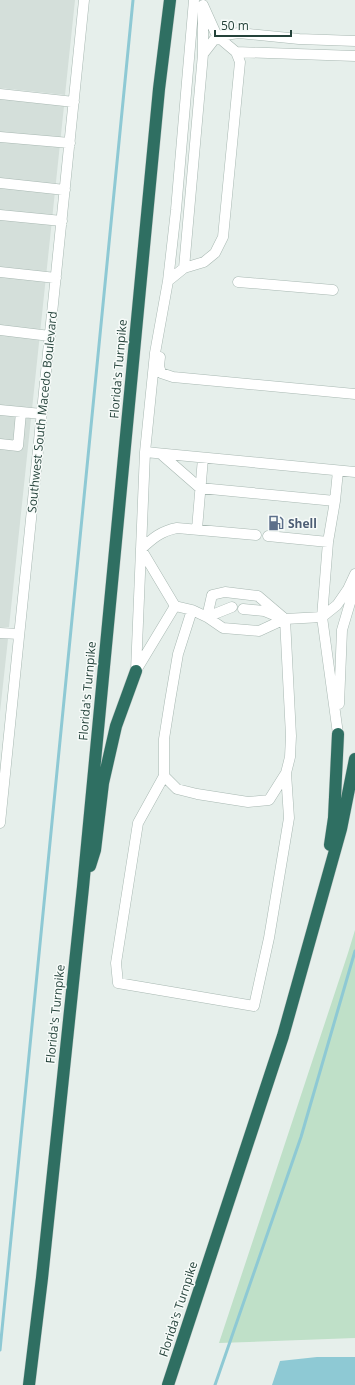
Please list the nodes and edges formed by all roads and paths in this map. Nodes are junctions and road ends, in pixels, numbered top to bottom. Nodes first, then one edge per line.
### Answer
1 (84, 0) edge
2 (170, 0) edge
3 (199, 2) edge
4 (217, 36) junction
5 (355, 41) edge
6 (236, 52) junction
7 (203, 54) junction
8 (355, 56) edge
9 (0, 94) edge
10 (74, 102) junction
11 (0, 137) edge
12 (70, 142) junction
13 (0, 183) edge
14 (65, 190) junction
15 (0, 215) edge
16 (62, 221) junction
17 (184, 268) junction
18 (0, 272) edge
19 (56, 278) junction
20 (168, 280) junction
21 (238, 282) dead end
22 (332, 290) dead end
23 (0, 330) edge
24 (160, 330) junction
25 (50, 336) junction
26 (355, 394) edge
27 (0, 410) edge
28 (21, 412) junction
29 (42, 414) junction
30 (0, 444) edge
31 (145, 452) junction
32 (161, 454) junction
33 (203, 458) junction
34 (338, 471) junction
35 (355, 472) edge
36 (200, 488) junction
37 (335, 500) junction
38 (197, 529) junction
39 (256, 535) dead end
40 (268, 536) dead end
41 (328, 542) junction
42 (141, 549) junction
43 (355, 574) edge
44 (355, 586) edge
45 (175, 606) junction
46 (232, 607) dead end
47 (243, 609) dead end
48 (192, 610) junction
49 (207, 617) junction
50 (322, 617) junction
51 (285, 619) junction
52 (0, 633) edge
53 (19, 634) junction
54 (136, 671) junction
55 (338, 734) junction
56 (4, 753) edge
57 (355, 759) edge
58 (286, 773) junction
59 (164, 776) junction
60 (1, 802) edge
61 (0, 823) edge
62 (83, 887) junction
63 (324, 894) junction
64 (29, 1385) edge
65 (168, 1385) edge

1 - 10 street, Southwest South Macedo Boulevard
2 - 62 highway, Florida's Turnpike
3 - 4 street
3 - 7 street
3 - 20 street
4 - 5 street
4 - 6 street
4 - 7 street
6 - 8 street
6 - 17 street
7 - 17 street
9 - 10 street
10 - 12 street, Southwest South Macedo Boulevard
11 - 12 street
12 - 14 street, Southwest South Macedo Boulevard
13 - 14 street
14 - 16 street, Southwest South Macedo Boulevard
15 - 16 street
16 - 19 street, Southwest South Macedo Boulevard
17 - 20 street
18 - 19 street
19 - 25 street, Southwest South Macedo Boulevard
20 - 24 street
21 - 22 street
23 - 25 street
24 - 26 street
24 - 31 street
25 - 29 street, Southwest South Macedo Boulevard
27 - 28 street
28 - 29 street
28 - 30 street
29 - 53 street, Southwest South Macedo Boulevard
31 - 32 street
31 - 42 street
32 - 33 street
32 - 36 street
33 - 34 street
33 - 36 street
34 - 35 street
34 - 37 street
36 - 37 street
36 - 38 street
37 - 41 street
38 - 39 street
38 - 42 street
40 - 41 street
41 - 50 street
42 - 45 street
42 - 54 street
43 - 50 street
44 - 55 street
45 - 48 street
45 - 54 street
46 - 49 street
47 - 51 street
48 - 49 street
48 - 59 street
49 - 51 street
49 - 51 street
50 - 51 street
50 - 55 street
51 - 58 street
52 - 53 street
53 - 56 street, Southwest South Macedo Boulevard
54 - 62 highway
55 - 63 highway
56 - 60 street, Southwest South Macedo Boulevard
57 - 63 highway, Florida's Turnpike
58 - 59 street
58 - 59 street
60 - 61 street, Southwest South Macedo Boulevard
62 - 64 highway, Florida's Turnpike
63 - 65 highway, Florida's Turnpike

